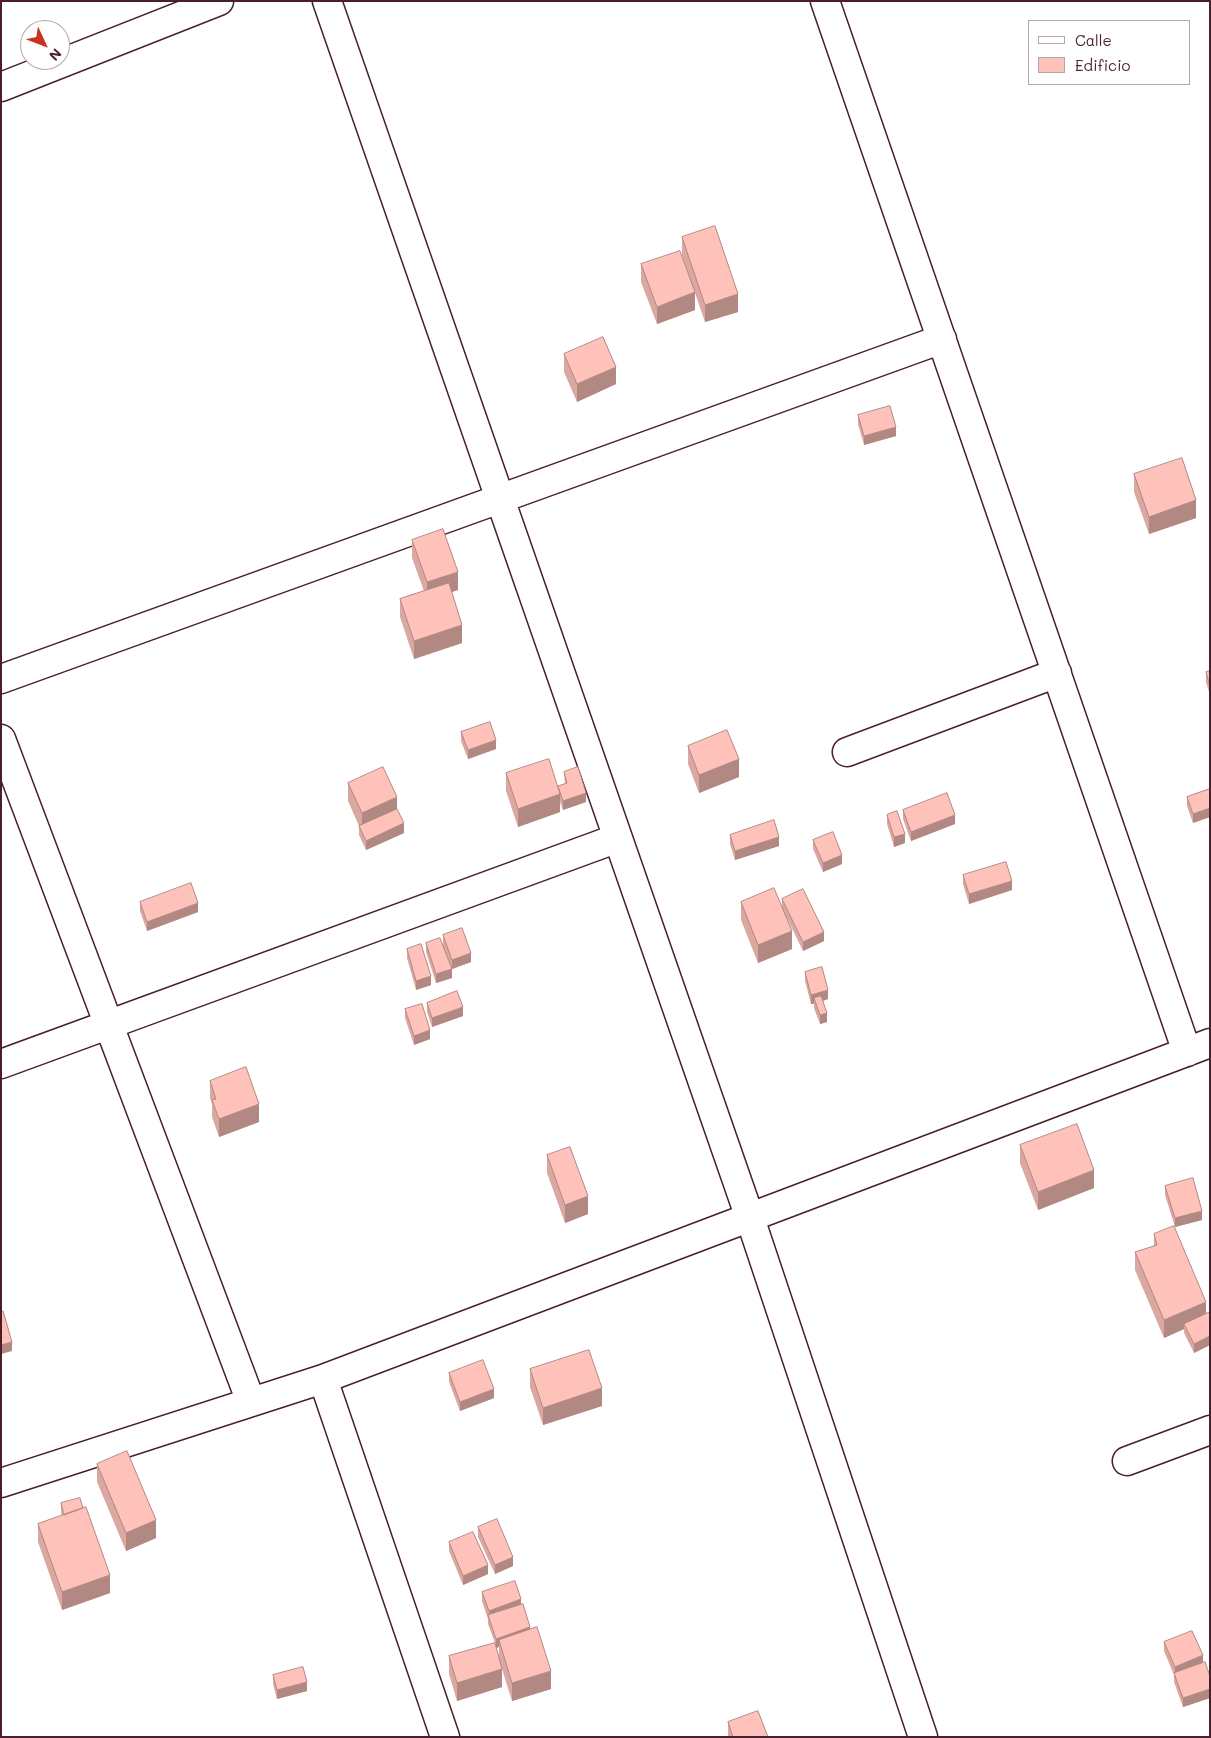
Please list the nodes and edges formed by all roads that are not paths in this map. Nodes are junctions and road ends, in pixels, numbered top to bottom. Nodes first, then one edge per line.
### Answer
1 (220, 1) edge
2 (327, 1) edge
3 (825, 1) edge
4 (1, 87) edge
5 (942, 339) junction
6 (500, 499) junction
7 (1057, 673) junction
8 (1, 679) edge
9 (1, 739) edge
10 (847, 752) dead end
11 (618, 838) junction
12 (109, 1024) junction
13 (1198, 1047) edge
14 (1, 1064) edge
15 (750, 1218) junction
16 (323, 1379) junction
17 (251, 1402) junction
18 (1210, 1430) edge
19 (1127, 1461) dead end
20 (1, 1483) edge
21 (445, 1737) edge
22 (923, 1737) edge

1 - 4 street
2 - 6 street
3 - 5 street
5 - 6 street
5 - 7 street
6 - 8 street
6 - 11 street
7 - 10 street
7 - 13 street
9 - 12 street
11 - 12 street
11 - 15 street
12 - 14 street
12 - 17 street
13 - 15 street
15 - 16 street
15 - 22 street
16 - 17 street
16 - 21 street
17 - 20 street
18 - 19 street

